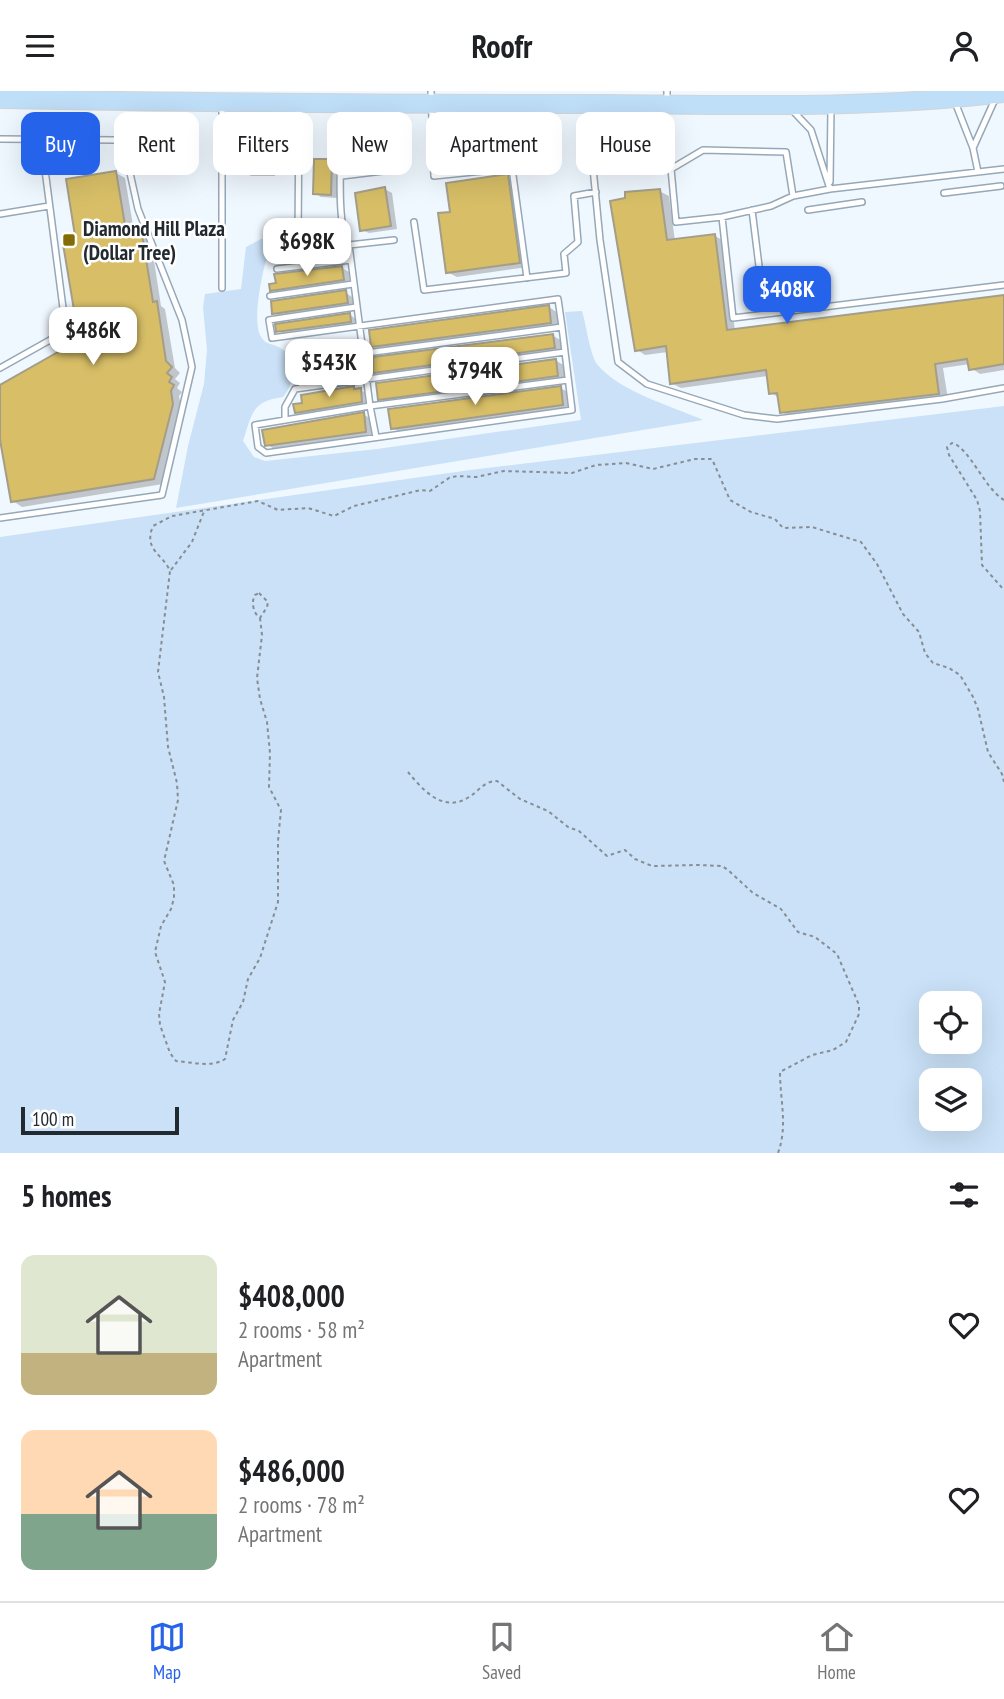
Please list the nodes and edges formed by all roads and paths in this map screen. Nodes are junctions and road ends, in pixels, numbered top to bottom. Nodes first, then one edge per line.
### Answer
1 (996, 93) edge
2 (952, 95) edge
3 (73, 96) edge
4 (909, 96) edge
5 (398, 97) edge
6 (431, 97) edge
7 (480, 98) edge
8 (535, 98) edge
9 (606, 98) edge
10 (667, 98) edge
11 (0, 99) edge
12 (823, 100) edge
13 (222, 103) junction
14 (299, 103) junction
15 (341, 103) junction
16 (587, 105) junction
17 (787, 105) junction
18 (0, 139) edge
19 (21, 139) edge
20 (100, 140) edge
21 (974, 148) junction
22 (1004, 169) edge
23 (978, 172) junction
24 (45, 175) edge
25 (350, 175) edge
26 (513, 175) edge
27 (342, 176) junction
28 (1001, 186) dead end
29 (830, 189) junction
30 (596, 192) junction
31 (944, 193) dead end
32 (793, 196) junction
33 (862, 202) dead end
34 (49, 207) junction
35 (751, 210) junction
36 (808, 210) dead end
37 (0, 214) edge
38 (722, 217) junction
39 (414, 222) dead end
40 (298, 240) dead end
41 (394, 240) dead end
42 (349, 244) junction
43 (351, 260) junction
44 (276, 269) dead end
45 (527, 278) junction
46 (353, 284) junction
47 (1004, 285) edge
48 (222, 288) dead end
49 (270, 296) dead end
50 (356, 307) junction
51 (765, 314) junction
52 (360, 326) junction
53 (562, 327) junction
54 (565, 352) junction
55 (363, 355) junction
56 (0, 368) edge
57 (568, 380) junction
58 (366, 381) junction
59 (302, 388) junction
60 (1004, 388) edge
61 (370, 406) junction
62 (285, 420) junction
63 (376, 437) junction
64 (1004, 500) edge
65 (205, 509) junction
66 (0, 518) edge
67 (170, 571) junction
68 (1004, 590) edge
69 (260, 618) junction
70 (408, 772) dead end
71 (1004, 782) edge
72 (778, 1153) edge

1 - 2 main road
1 - 21 lane
2 - 4 main road
2 - 21 lane
3 - 11 main road
3 - 13 main road
4 - 12 main road
5 - 6 main road
5 - 15 main road
6 - 7 main road
7 - 8 main road
8 - 16 main road
9 - 10 main road
9 - 16 main road
10 - 17 main road
12 - 17 main road
12 - 29 lane
13 - 14 main road
13 - 48 lane
14 - 15 main road
14 - 40 lane
15 - 27 lane
16 - 30 lane
17 - 29 lane
18 - 19 lane
20 - 66 lane
21 - 23 lane
22 - 23 lane
23 - 29 lane
24 - 34 lane
25 - 27 lane
26 - 45 lane
27 - 42 lane
28 - 31 lane
29 - 32 lane
30 - 45 lane
30 - 60 lane
32 - 35 lane
32 - 38 lane
33 - 36 lane
34 - 37 lane
34 - 56 lane
35 - 38 lane
35 - 51 lane
38 - 51 lane
39 - 45 lane
41 - 42 lane
42 - 43 lane
43 - 44 lane
43 - 46 lane
46 - 49 lane
46 - 50 lane
47 - 51 lane
50 - 52 lane
50 - 52 lane
52 - 53 lane
52 - 55 lane
53 - 54 lane
53 - 55 lane
54 - 57 lane
54 - 58 lane
55 - 58 lane
55 - 59 lane
57 - 61 lane
57 - 63 lane
58 - 59 lane
58 - 61 lane
59 - 62 lane
61 - 62 lane
61 - 63 lane
62 - 63 lane
64 - 68 path
65 - 67 path
65 - 67 path
65 - 71 path
67 - 69 path
69 - 69 path
70 - 72 path

